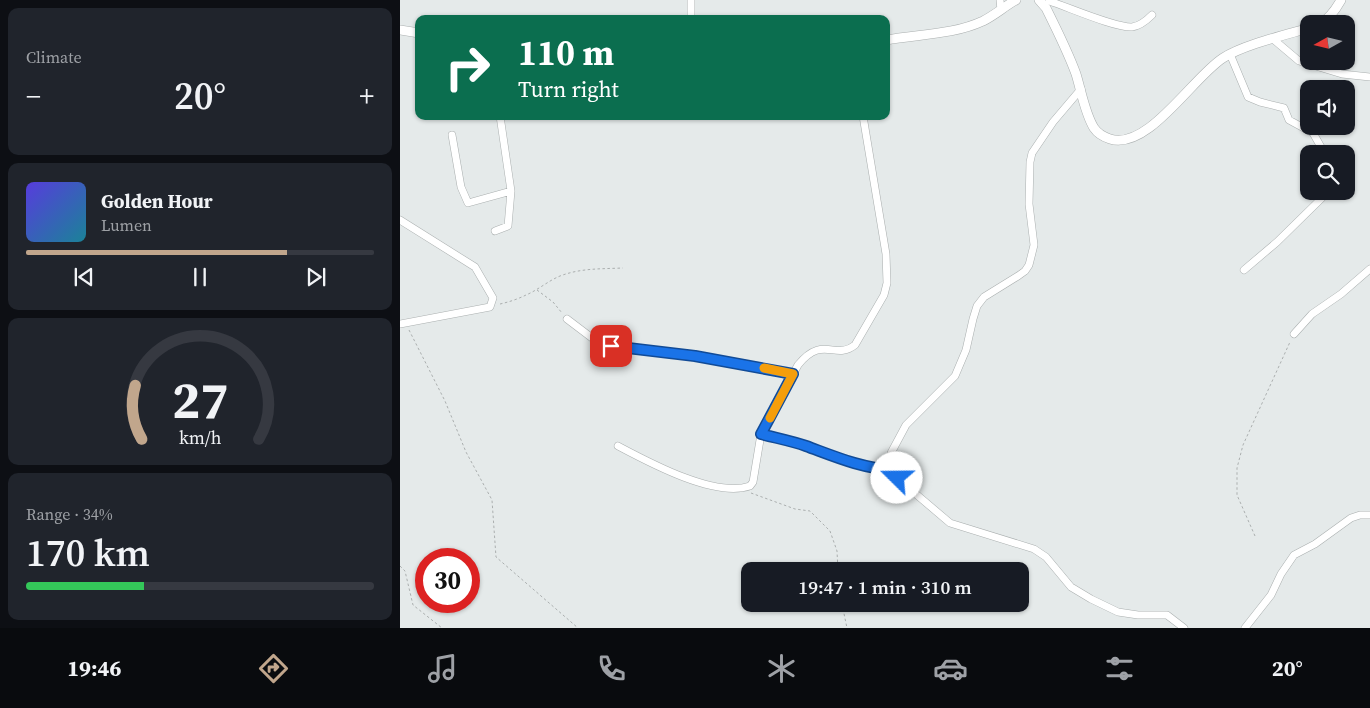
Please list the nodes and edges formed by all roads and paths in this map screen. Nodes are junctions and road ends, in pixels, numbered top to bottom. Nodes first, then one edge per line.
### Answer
1 (691, 0) edge
2 (1000, 0) edge
3 (1016, 0) edge
4 (1341, 0) edge
5 (1045, 2) edge
6 (1000, 10) junction
7 (691, 15) edge
8 (1152, 15) dead end
9 (1331, 15) edge
10 (400, 30) edge
11 (1300, 31) edge
12 (415, 32) edge
13 (1273, 39) junction
14 (890, 40) edge
15 (1230, 54) junction
16 (1370, 76) edge
17 (1081, 89) junction
18 (501, 120) edge
19 (864, 120) edge
20 (452, 134) dead end
21 (1320, 145) edge
22 (511, 191) junction
23 (1320, 200) edge
24 (400, 220) edge
25 (495, 231) dead end
26 (623, 268) dead end
27 (1370, 269) edge
28 (1244, 270) dead end
29 (536, 289) junction
30 (490, 307) junction
31 (567, 319) joint
32 (403, 323) edge
33 (1294, 334) joint
34 (793, 374) junction
35 (761, 434) junction
36 (618, 446) dead end
37 (893, 470) junction
38 (745, 488) junction
39 (1370, 515) edge
40 (1255, 536) dead end
41 (837, 562) edge
42 (400, 566) edge
43 (844, 612) edge
44 (442, 628) edge
45 (578, 628) edge
46 (847, 628) edge
47 (1184, 628) edge
48 (1245, 628) edge

1 - 7 street
2 - 6 street
3 - 6 street
4 - 9 street
5 - 8 street
5 - 17 street
6 - 14 street
10 - 12 street
11 - 13 street
13 - 15 street
13 - 16 street
15 - 17 street
15 - 21 street
17 - 37 street
18 - 22 street
19 - 34 street
20 - 22 street
22 - 25 street
23 - 28 street
24 - 30 street
26 - 29 path
27 - 33 street
29 - 30 path
29 - 31 path
30 - 32 street
31 - 34 street
32 - 45 path
33 - 40 path
34 - 35 street
35 - 37 street
35 - 38 street
36 - 38 street
37 - 47 street
38 - 41 path
39 - 48 street
42 - 44 path
43 - 46 path

